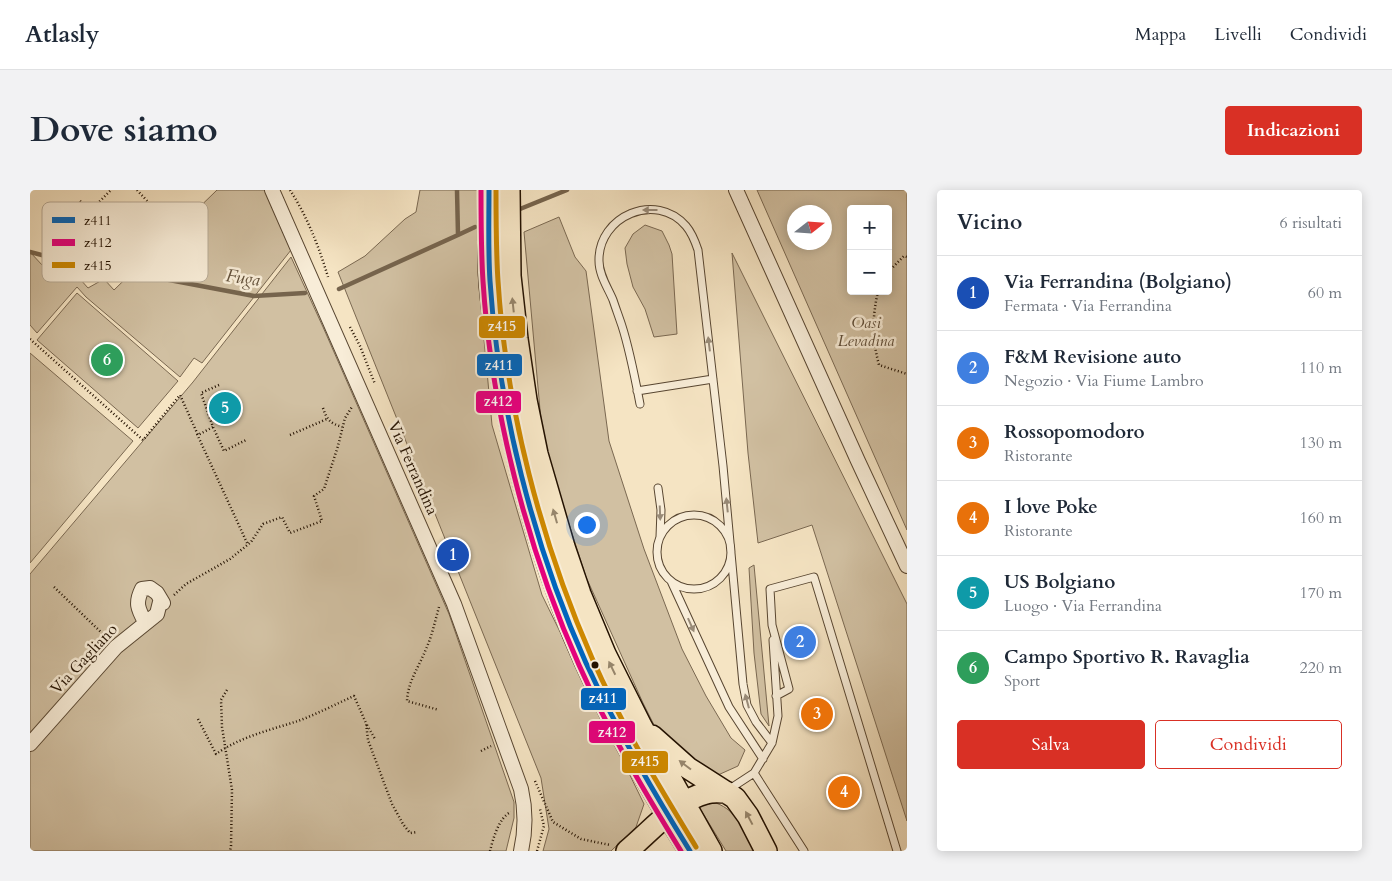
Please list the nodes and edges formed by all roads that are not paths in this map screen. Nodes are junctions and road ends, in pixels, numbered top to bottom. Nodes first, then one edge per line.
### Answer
1 (272, 190) edge
2 (489, 190) edge
3 (509, 190) edge
4 (736, 190) edge
5 (713, 379) junction
6 (637, 391) junction
7 (640, 404) dead end
8 (658, 488) dead end
9 (660, 539) junction
10 (731, 547) junction
11 (907, 566) edge
12 (671, 581) junction
13 (145, 622) junction
14 (772, 625) junction
15 (776, 696) junction
16 (640, 726) junction
17 (772, 743) junction
18 (30, 744) edge
19 (763, 759) junction
20 (754, 773) junction
21 (726, 792) junction
22 (676, 809) junction
23 (521, 851) edge
24 (627, 851) edge
25 (690, 851) edge
26 (711, 851) edge
27 (766, 851) edge
28 (804, 851) edge
29 (898, 851) edge

1 - 23 street, Via Ferrandina
2 - 22 main road
16 -> 3 main road
4 - 11 street
5 - 6 lane
5 -> 6 lane
10 -> 5 lane
6 - 7 lane
8 -> 9 lane
9 - 10 lane
9 - 12 lane
10 - 12 lane
17 -> 10 lane
12 -> 19 lane
13 - 13 street, Via Gagliano
13 - 18 street, Via Gagliano
14 - 15 lane
14 - 15 lane
14 - 29 lane
15 - 17 lane
21 -> 16 main road
16 - 22 main road
17 - 19 lane
19 - 20 lane
20 - 21 lane
20 - 28 lane
21 - 22 main road
27 -> 21 main road
22 - 24 main road
22 - 25 main road
22 - 26 main road

